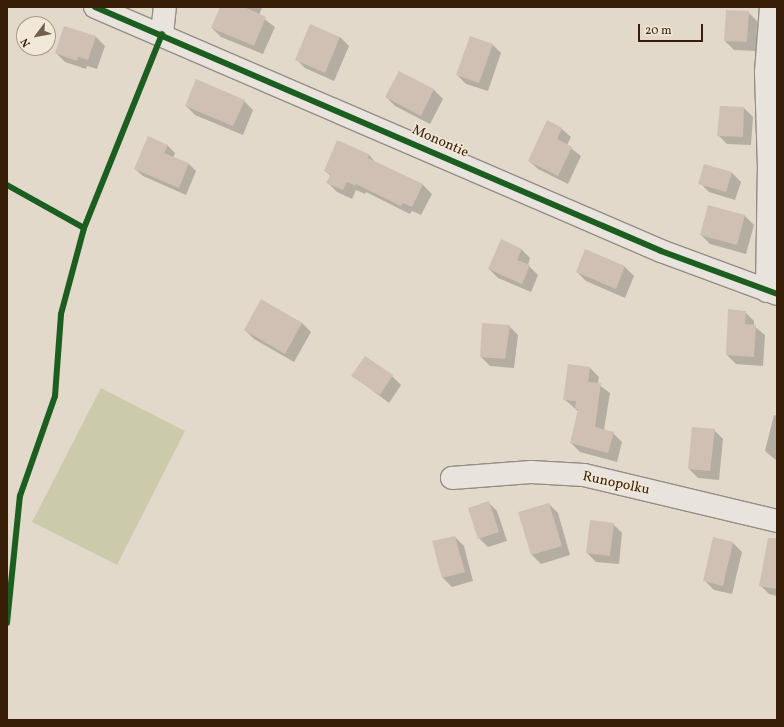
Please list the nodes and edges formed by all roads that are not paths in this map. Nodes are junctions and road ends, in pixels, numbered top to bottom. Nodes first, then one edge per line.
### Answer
1 (95, 7) edge
2 (165, 7) edge
3 (771, 7) edge
4 (162, 34) junction
5 (772, 292) edge
6 (452, 478) dead end
7 (777, 521) edge

1 - 4 street, Monontie
2 - 4 street
3 - 5 street
4 - 5 street, Monontie
6 - 7 street, Runopolku

